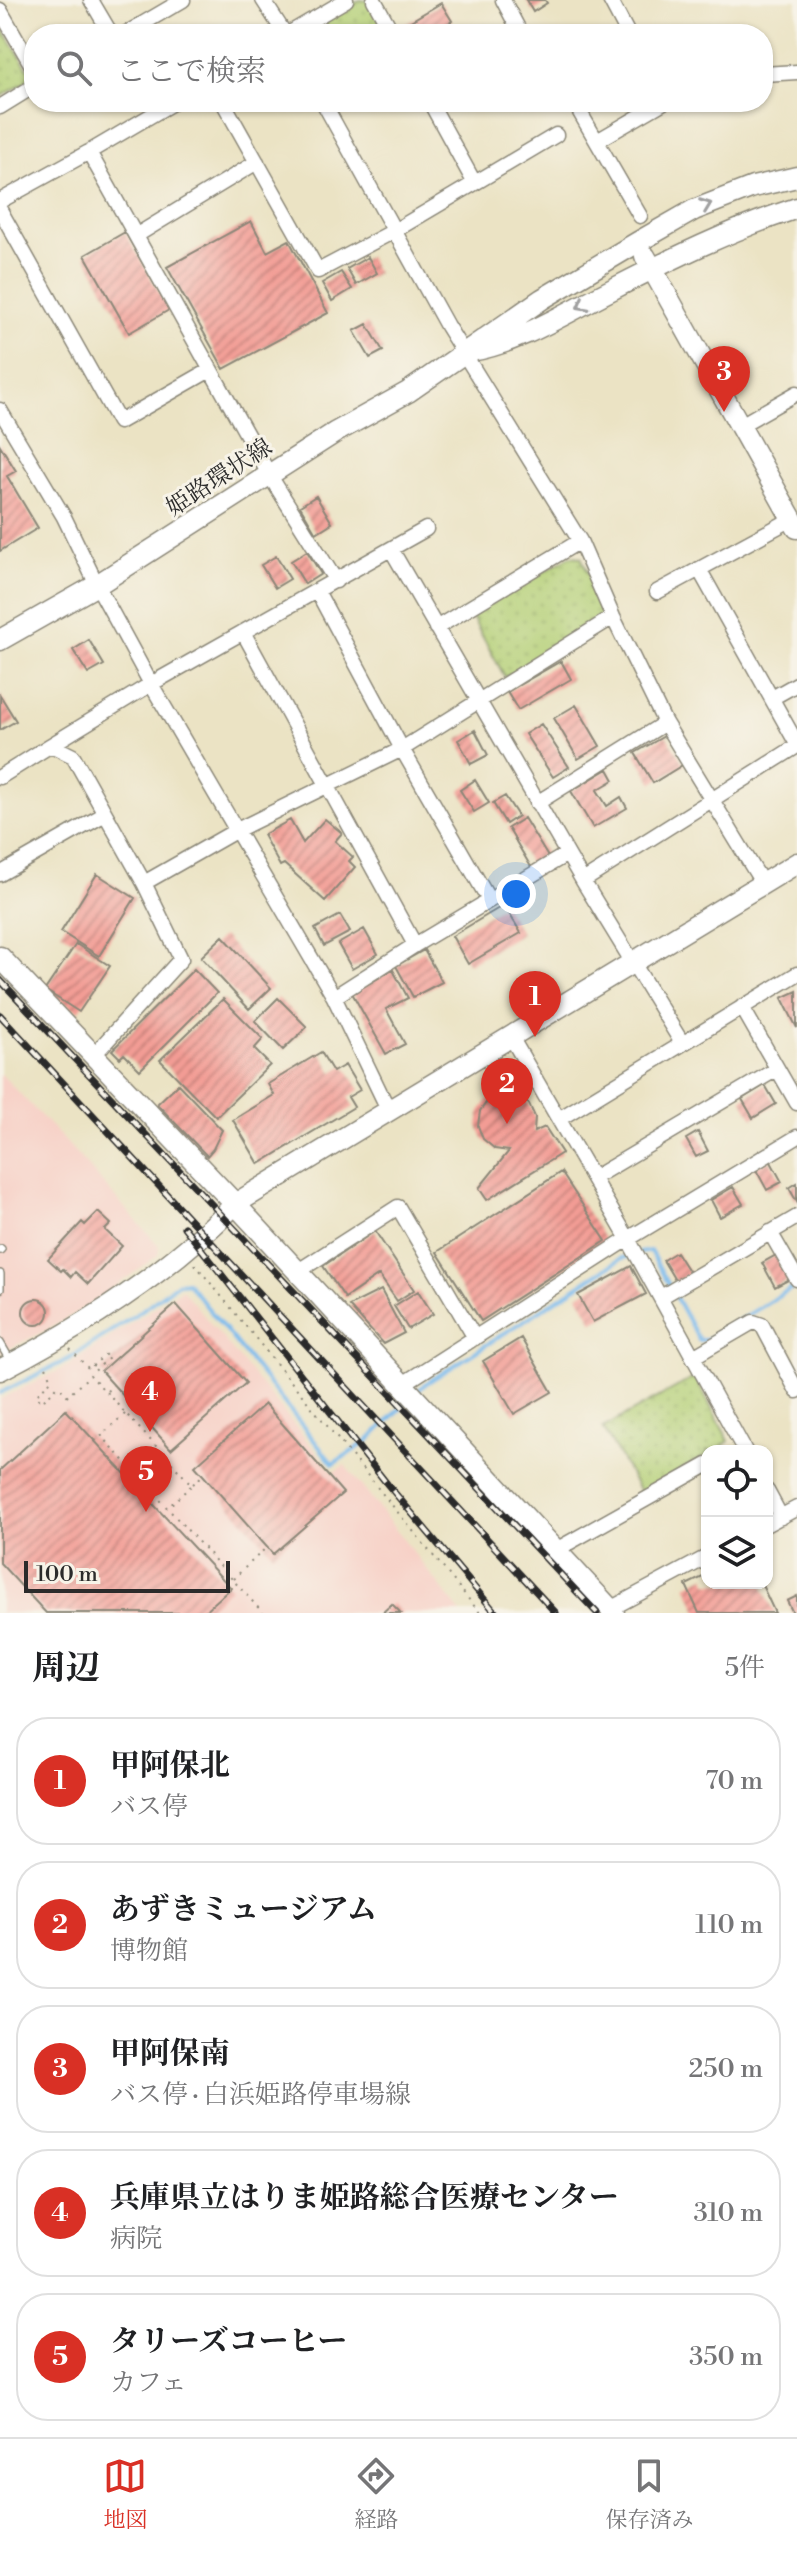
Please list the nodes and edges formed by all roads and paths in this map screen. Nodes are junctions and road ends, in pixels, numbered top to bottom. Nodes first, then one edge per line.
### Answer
1 (91, 0) edge
2 (183, 0) edge
3 (263, 0) edge
4 (346, 0) edge
5 (374, 0) edge
6 (503, 0) edge
7 (610, 0) edge
8 (0, 10) edge
9 (105, 24) edge
10 (142, 24) edge
11 (279, 24) edge
12 (304, 24) edge
13 (387, 24) edge
14 (516, 24) edge
15 (623, 24) edge
16 (24, 52) edge
17 (797, 72) edge
18 (773, 73) edge
19 (24, 92) edge
20 (0, 107) edge
21 (157, 112) edge
22 (229, 112) edge
23 (329, 112) edge
24 (436, 112) edge
25 (580, 112) edge
26 (647, 112) edge
27 (556, 135) dead end
28 (597, 141) junction
29 (89, 152) junction
30 (257, 162) junction
31 (797, 177) edge
32 (474, 182) junction
33 (0, 201) edge
34 (797, 208) edge
35 (0, 210) edge
36 (640, 216) dead end
37 (394, 231) junction
38 (137, 235) junction
39 (638, 242) junction
40 (651, 269) junction
41 (463, 353) junction
42 (210, 370) junction
43 (797, 393) edge
44 (0, 410) edge
45 (739, 426) junction
46 (270, 476) junction
47 (794, 523) edge
48 (426, 529) dead end
49 (580, 541) junction
50 (391, 549) junction
51 (699, 569) junction
52 (336, 581) junction
53 (97, 585) junction
54 (317, 591) junction
55 (657, 592) dead end
56 (613, 617) junction
57 (436, 628) junction
58 (243, 632) junction
59 (0, 640) edge
60 (151, 684) junction
61 (797, 684) edge
62 (772, 698) junction
63 (478, 701) junction
64 (665, 723) junction
65 (51, 745) junction
66 (797, 745) edge
67 (402, 749) junction
68 (0, 777) edge
69 (328, 787) junction
70 (714, 801) junction
71 (537, 803) junction
72 (105, 814) junction
73 (237, 830) junction
74 (567, 854) junction
75 (797, 863) edge
76 (0, 874) edge
77 (583, 881) junction
78 (144, 883) junction
79 (763, 884) junction
80 (489, 900) junction
81 (415, 945) junction
82 (0, 957) edge
83 (633, 964) junction
84 (797, 974) edge
85 (334, 997) junction
86 (742, 1007) junction
87 (511, 1037) junction
88 (682, 1043) junction
89 (93, 1056) junction
90 (777, 1069) junction
91 (797, 1103) edge
92 (389, 1111) junction
93 (559, 1119) junction
94 (797, 1137) edge
95 (593, 1178) junction
96 (235, 1204) junction
97 (797, 1217) edge
98 (770, 1232) junction
99 (628, 1239) junction
100 (184, 1251) junction
101 (297, 1272) junction
102 (0, 1274) edge
103 (797, 1279) edge
104 (0, 1289) edge
105 (668, 1292) junction
106 (475, 1338) junction
107 (0, 1343) edge
108 (69, 1348) dead end
109 (693, 1357) junction
110 (44, 1363) dead end
111 (6, 1367) edge
112 (90, 1375) junction
113 (403, 1384) junction
114 (113, 1385) dead end
115 (797, 1391) edge
116 (106, 1392) junction
117 (125, 1414) junction
118 (101, 1435) junction
119 (95, 1441) dead end
120 (738, 1445) edge
121 (701, 1468) edge
122 (203, 1475) dead end
123 (192, 1485) junction
124 (773, 1502) edge
125 (167, 1508) junction
126 (797, 1508) edge
127 (781, 1517) junction
128 (773, 1521) edge
129 (267, 1547) dead end
130 (556, 1550) junction
131 (701, 1560) edge
132 (232, 1579) junction
133 (612, 1611) edge
134 (263, 1613) edge
135 (480, 1613) edge

1 - 9 street
2 - 10 street
3 - 11 street
4 - 12 street
5 - 13 street
6 - 14 street
7 - 15 street
8 - 16 street
17 - 18 street
19 - 20 street
21 - 29 street
22 - 30 street
23 - 37 street
24 - 32 street
25 - 28 street
26 - 28 street
27 - 32 street
28 - 36 street
29 - 33 street
29 - 38 street
30 - 37 street
30 - 38 street
39 -> 31 street, 姫路環状線
32 - 37 street
34 - 40 street, 姫路環状線
35 - 42 street
37 - 41 street
38 - 42 street
39 - 40 street
39 - 41 street, 姫路環状線
40 -> 41 street, 姫路環状線
40 - 45 street
41 - 46 street, 姫路環状線
41 - 49 street
42 - 46 street
43 - 45 street
44 - 53 street
45 - 47 street
46 - 52 street
46 - 53 street, 姫路環状線
47 - 51 street
48 - 50 street
49 - 56 street
49 - 57 street
50 - 52 street
50 - 57 street
51 - 55 street
51 - 62 street
52 - 54 street
53 - 59 street, 姫路環状線
53 - 60 street
54 - 58 street
54 - 67 street
56 - 63 street
56 - 64 street
57 - 63 street
58 - 60 street
58 - 69 street
60 - 65 street
60 - 73 street
61 - 62 street
62 - 66 street
63 - 67 street
63 - 71 street
64 - 70 street
64 - 71 street
65 - 68 street
65 - 72 street
66 - 70 street
67 - 69 street
67 - 80 street
69 - 73 street
69 - 81 street
70 - 77 street
70 - 79 street
71 - 74 street
72 - 76 street
72 - 78 street
73 - 78 street
73 - 85 street
74 - 77 street
74 - 80 street
75 - 79 street
77 - 83 street
78 - 89 street
79 - 83 street
80 - 81 street
81 - 85 street
82 - 89 street
83 - 87 street
83 - 88 street
84 - 86 street
85 - 92 street
86 - 88 street
86 - 90 street
87 - 92 street
87 - 93 street
88 - 93 street
89 - 96 street
90 - 91 street
90 - 95 street
92 - 96 street
93 - 95 street
94 - 99 street
95 - 99 street
96 - 100 street
96 - 101 street
97 - 98 street
98 - 103 street
98 - 105 street
99 - 105 street
99 - 106 street
100 - 111 street
100 - 135 path
101 - 106 street
101 - 113 street
102 - 104 lane
105 - 109 street
106 - 113 street
107 - 111 lane
108 - 112 path
109 - 115 street
109 - 120 street
110 - 112 path
112 - 116 path
113 - 130 street
114 - 116 path
116 - 117 path
117 - 118 path
117 - 123 path
118 - 119 path
118 - 125 path
121 - 130 street
122 - 123 path
123 - 125 path
124 - 127 street
125 - 132 path
126 - 127 street
127 - 128 street
129 - 132 path
130 - 133 street
131 - 133 street
132 - 134 path

